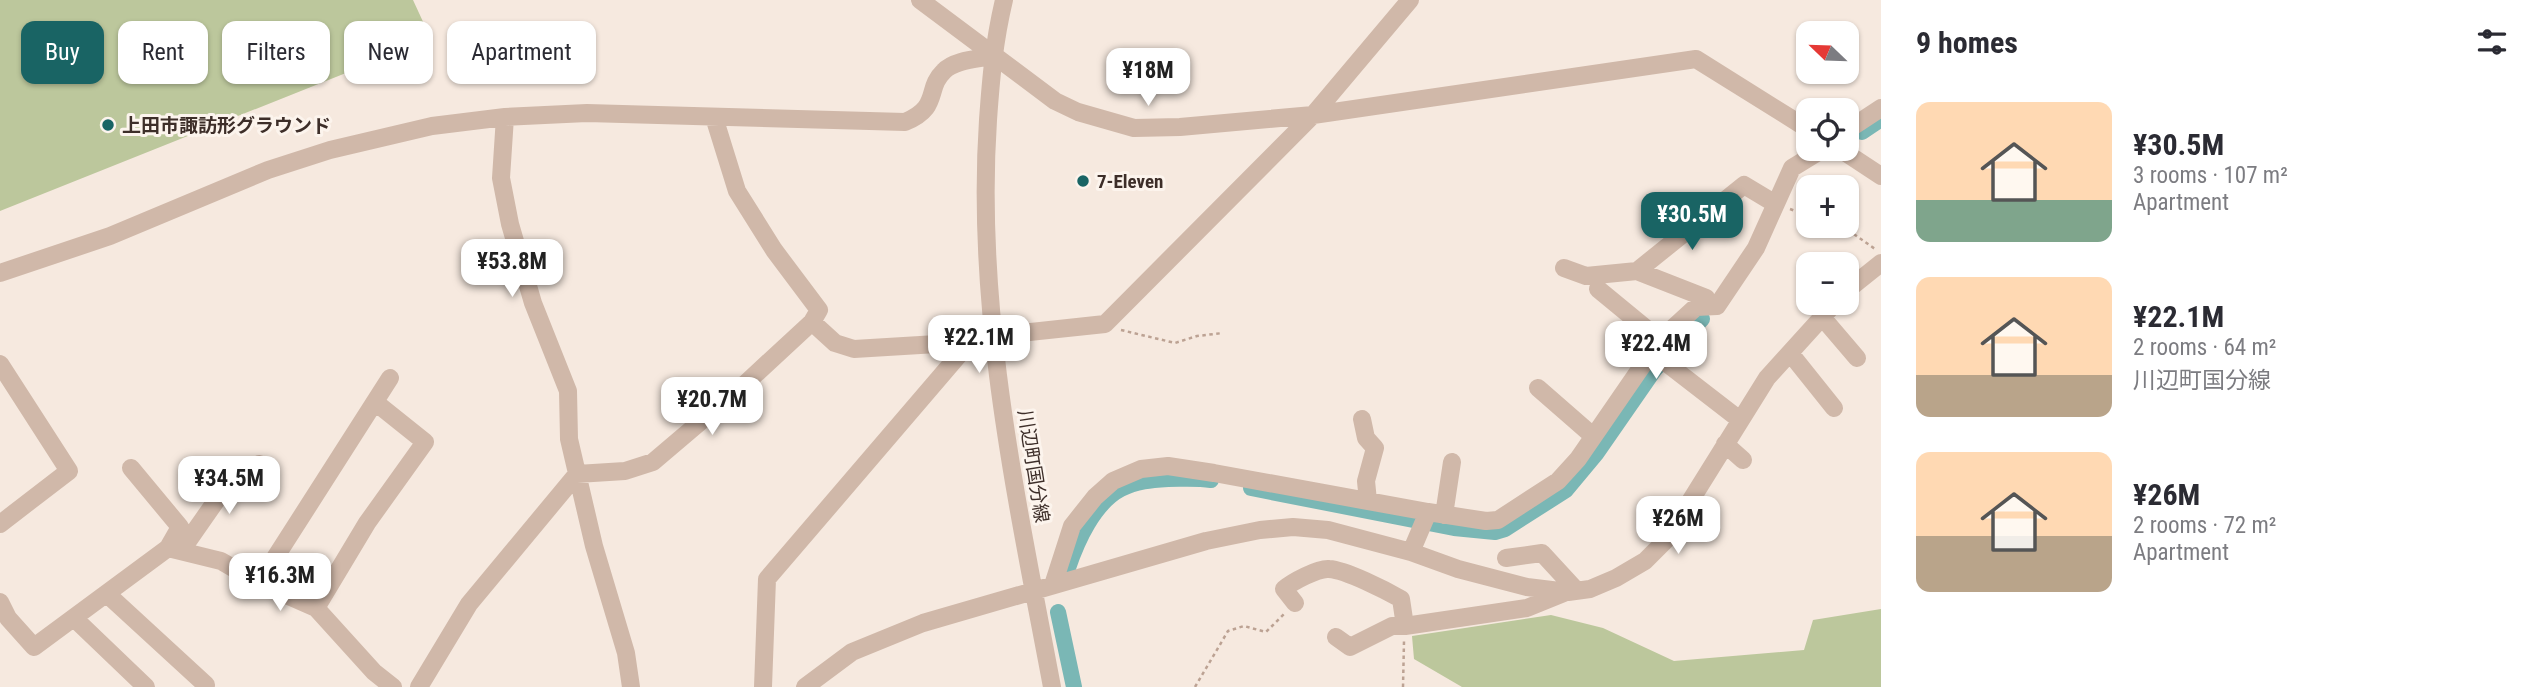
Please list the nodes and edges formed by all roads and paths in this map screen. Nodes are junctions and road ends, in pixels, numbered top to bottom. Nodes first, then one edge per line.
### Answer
1 (1004, 0) edge
2 (1413, 1) edge
3 (923, 2) edge
4 (992, 56) junction
5 (1881, 107) edge
6 (1313, 115) junction
7 (505, 117) junction
8 (714, 117) junction
9 (1796, 121) edge
10 (1859, 122) edge
11 (1803, 161) edge
12 (1858, 161) edge
13 (1881, 176) edge
14 (1774, 203) junction
15 (1859, 238) edge
16 (1881, 253) edge
17 (1881, 262) edge
18 (1564, 268) dead end
19 (1637, 271) junction
20 (0, 273) edge
21 (1859, 280) edge
22 (1598, 289) dead end
23 (1707, 306) junction
24 (1822, 317) joint
25 (812, 322) junction
26 (1097, 325) junction
27 (1223, 333) dead end
28 (993, 336) junction
29 (970, 342) junction
30 (1655, 348) junction
31 (1790, 353) junction
32 (1857, 358) dead end
33 (0, 364) edge
34 (390, 378) dead end
35 (1538, 388) dead end
36 (376, 402) junction
37 (1834, 408) dead end
38 (1362, 419) dead end
39 (1740, 420) junction
40 (1593, 436) junction
41 (1725, 444) junction
42 (1743, 460) dead end
43 (1452, 462) dead end
44 (259, 464) dead end
45 (131, 468) dead end
46 (577, 474) junction
47 (1368, 501) junction
48 (1429, 518) junction
49 (0, 524) edge
50 (174, 550) junction
51 (1410, 552) junction
52 (1506, 558) dead end
53 (259, 583) junction
54 (1053, 585) junction
55 (1034, 590) junction
56 (1572, 592) junction
57 (107, 594) junction
58 (0, 602) edge
59 (1295, 603) joint
60 (316, 608) junction
61 (75, 619) junction
62 (1405, 626) junction
63 (1336, 637) dead end
64 (206, 685) dead end
65 (146, 687) edge
66 (393, 687) edge
67 (419, 687) edge
68 (631, 687) edge
69 (763, 687) edge
70 (806, 687) edge
71 (1052, 687) edge
72 (1195, 687) edge
73 (1402, 687) edge

1 - 4 street, 川辺町国分線
2 - 6 street
3 - 4 street
4 - 6 street
4 - 8 street
4 - 28 street, 川辺町国分線
5 - 10 street
6 - 9 street
6 - 26 street
7 - 8 street
7 - 20 street
7 - 46 street
8 - 25 street
11 - 14 street
12 - 13 street
14 - 19 street
14 - 23 street
15 - 16 path
17 - 21 street
18 - 19 street
19 - 23 street
22 - 30 street
23 - 30 street
24 - 31 street
24 - 32 street
25 - 29 street
25 - 46 street
26 - 27 path
26 - 28 street
28 - 29 street
28 - 55 street, 川辺町国分線
29 - 69 street
30 - 39 street
30 - 40 street
31 - 37 street
31 - 39 street
33 - 49 street
34 - 36 street
35 - 40 street
36 - 53 street
36 - 60 street
38 - 47 street
39 - 41 street
40 - 48 street
41 - 42 street
41 - 56 street
43 - 48 street
44 - 50 street
45 - 50 street
46 - 67 street
46 - 68 street
47 - 48 street
47 - 54 street
48 - 51 street
50 - 53 street
50 - 57 street
51 - 54 street
51 - 56 street
52 - 56 street
53 - 60 street
54 - 55 street
55 - 70 street
55 - 71 street, 川辺町国分線
56 - 62 street
57 - 61 street
57 - 64 street
58 - 61 street
59 - 62 street
59 - 72 path
60 - 66 street
61 - 65 street
62 - 63 street
62 - 73 path

